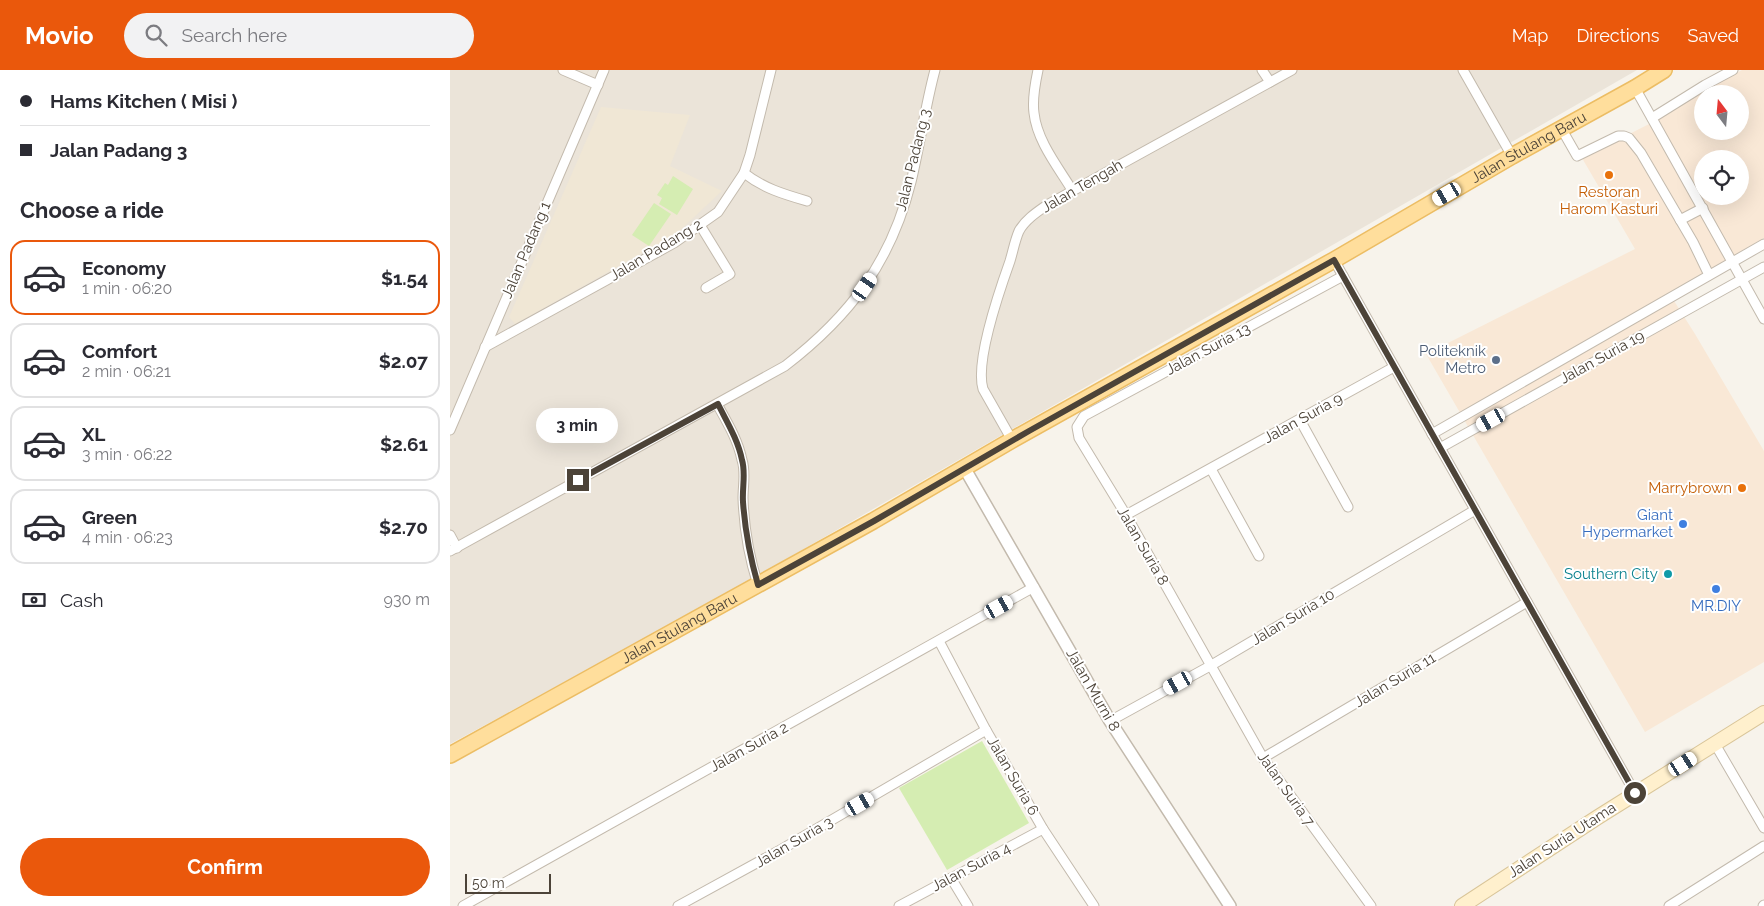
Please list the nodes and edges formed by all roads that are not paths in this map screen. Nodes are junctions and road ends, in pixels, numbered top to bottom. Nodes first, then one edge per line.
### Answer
1 (563, 70) edge
2 (604, 70) edge
3 (771, 70) edge
4 (935, 70) edge
5 (1038, 70) edge
6 (1262, 70) edge
7 (1292, 70) edge
8 (1463, 70) edge
9 (1664, 70) edge
10 (1734, 70) edge
11 (1270, 82) junction
12 (598, 85) junction
13 (1635, 88) junction
14 (1652, 118) junction
15 (1562, 128) junction
16 (1512, 156) junction
17 (744, 173) junction
18 (1072, 190) junction
19 (807, 201) dead end
20 (1703, 208) junction
21 (1680, 220) junction
22 (700, 225) junction
23 (1764, 244) edge
24 (1334, 260) junction
25 (1733, 261) junction
26 (1764, 267) edge
27 (1709, 274) junction
28 (1343, 276) junction
29 (1742, 278) junction
30 (706, 288) dead end
31 (1764, 319) edge
32 (485, 347) junction
33 (1394, 367) junction
34 (718, 404) junction
35 (1300, 420) junction
36 (1077, 427) joint
37 (450, 430) edge
38 (1432, 434) junction
39 (1012, 440) junction
40 (1440, 448) junction
41 (965, 468) junction
42 (1211, 469) junction
43 (1348, 507) dead end
44 (1475, 510) junction
45 (1126, 516) junction
46 (450, 535) edge
47 (453, 550) edge
48 (1259, 556) dead end
49 (758, 585) junction
50 (1034, 587) junction
51 (1527, 602) junction
52 (939, 641) junction
53 (1210, 666) junction
54 (1764, 713) edge
55 (1110, 721) junction
56 (986, 730) junction
57 (1715, 744) junction
58 (450, 755) edge
59 (1263, 758) junction
60 (1635, 793) junction
61 (1764, 828) edge
62 (1043, 829) junction
63 (1764, 846) edge
64 (951, 878) junction
65 (463, 906) edge
66 (678, 906) edge
67 (899, 906) edge
68 (968, 906) edge
69 (1094, 906) edge
70 (1230, 906) edge
71 (1371, 906) edge
72 (1462, 906) edge
73 (1669, 906) edge

1 - 12 street
2 - 12 street, Jalan Padang 1
3 - 17 street, Jalan Padang 2
4 - 34 street, Jalan Padang 3
5 - 18 street
6 - 11 street
7 - 11 street, Jalan Tengah
8 - 16 street
9 - 13 main road, Jalan Stulang Baru
10 - 14 street
11 - 18 street, Jalan Tengah
12 - 32 street, Jalan Padang 1
13 - 14 street
13 - 15 main road, Jalan Stulang Baru
14 - 20 street
15 - 16 main road, Jalan Stulang Baru
15 - 21 street
16 - 24 main road, Jalan Stulang Baru
17 - 19 street
17 - 22 street, Jalan Padang 2
18 - 39 street, Jalan Tengah
20 - 21 street
20 - 25 street
21 - 27 street
22 - 30 street
22 - 32 street, Jalan Padang 2
23 - 25 street
24 - 28 street
24 - 39 main road, Jalan Stulang Baru
25 - 27 street
25 - 29 street
26 - 29 street, Jalan Suria 19
27 - 38 street
28 - 33 street
28 - 36 street, Jalan Suria 13
29 - 31 street
29 - 40 street, Jalan Suria 19
32 - 37 street, Jalan Padang 1
33 - 35 street, Jalan Suria 9
33 - 38 street
34 - 47 street, Jalan Padang 3
34 - 49 street
35 - 42 street, Jalan Suria 9
35 - 43 street
36 - 45 street, Jalan Suria 8
38 - 40 street
39 - 41 main road, Jalan Stulang Baru
40 - 44 street
41 - 49 main road, Jalan Stulang Baru
41 - 50 street, Jalan Murni 8
42 - 45 street, Jalan Suria 9
42 - 48 street
44 - 51 street
44 - 53 street, Jalan Suria 10
45 - 53 street, Jalan Suria 8
46 - 47 street
49 - 58 main road, Jalan Stulang Baru
50 - 52 street, Jalan Suria 2
50 - 55 street, Jalan Murni 8
51 - 59 street, Jalan Suria 11
51 - 60 street
52 - 56 street, Jalan Suria 6
52 - 65 street, Jalan Suria 2
53 - 55 street, Jalan Suria 10
53 - 59 street, Jalan Suria 7
54 - 57 main road, Jalan Suria Utama
55 - 70 street, Jalan Murni 8
56 - 62 street, Jalan Suria 6
56 - 66 street, Jalan Suria 3
57 - 60 main road, Jalan Suria Utama
57 - 61 street
59 - 71 street, Jalan Suria 7
60 - 72 main road, Jalan Suria Utama
62 - 64 street, Jalan Suria 4
62 - 69 street, Jalan Suria 6
63 - 73 street
64 - 67 street, Jalan Suria 4
64 - 68 street

